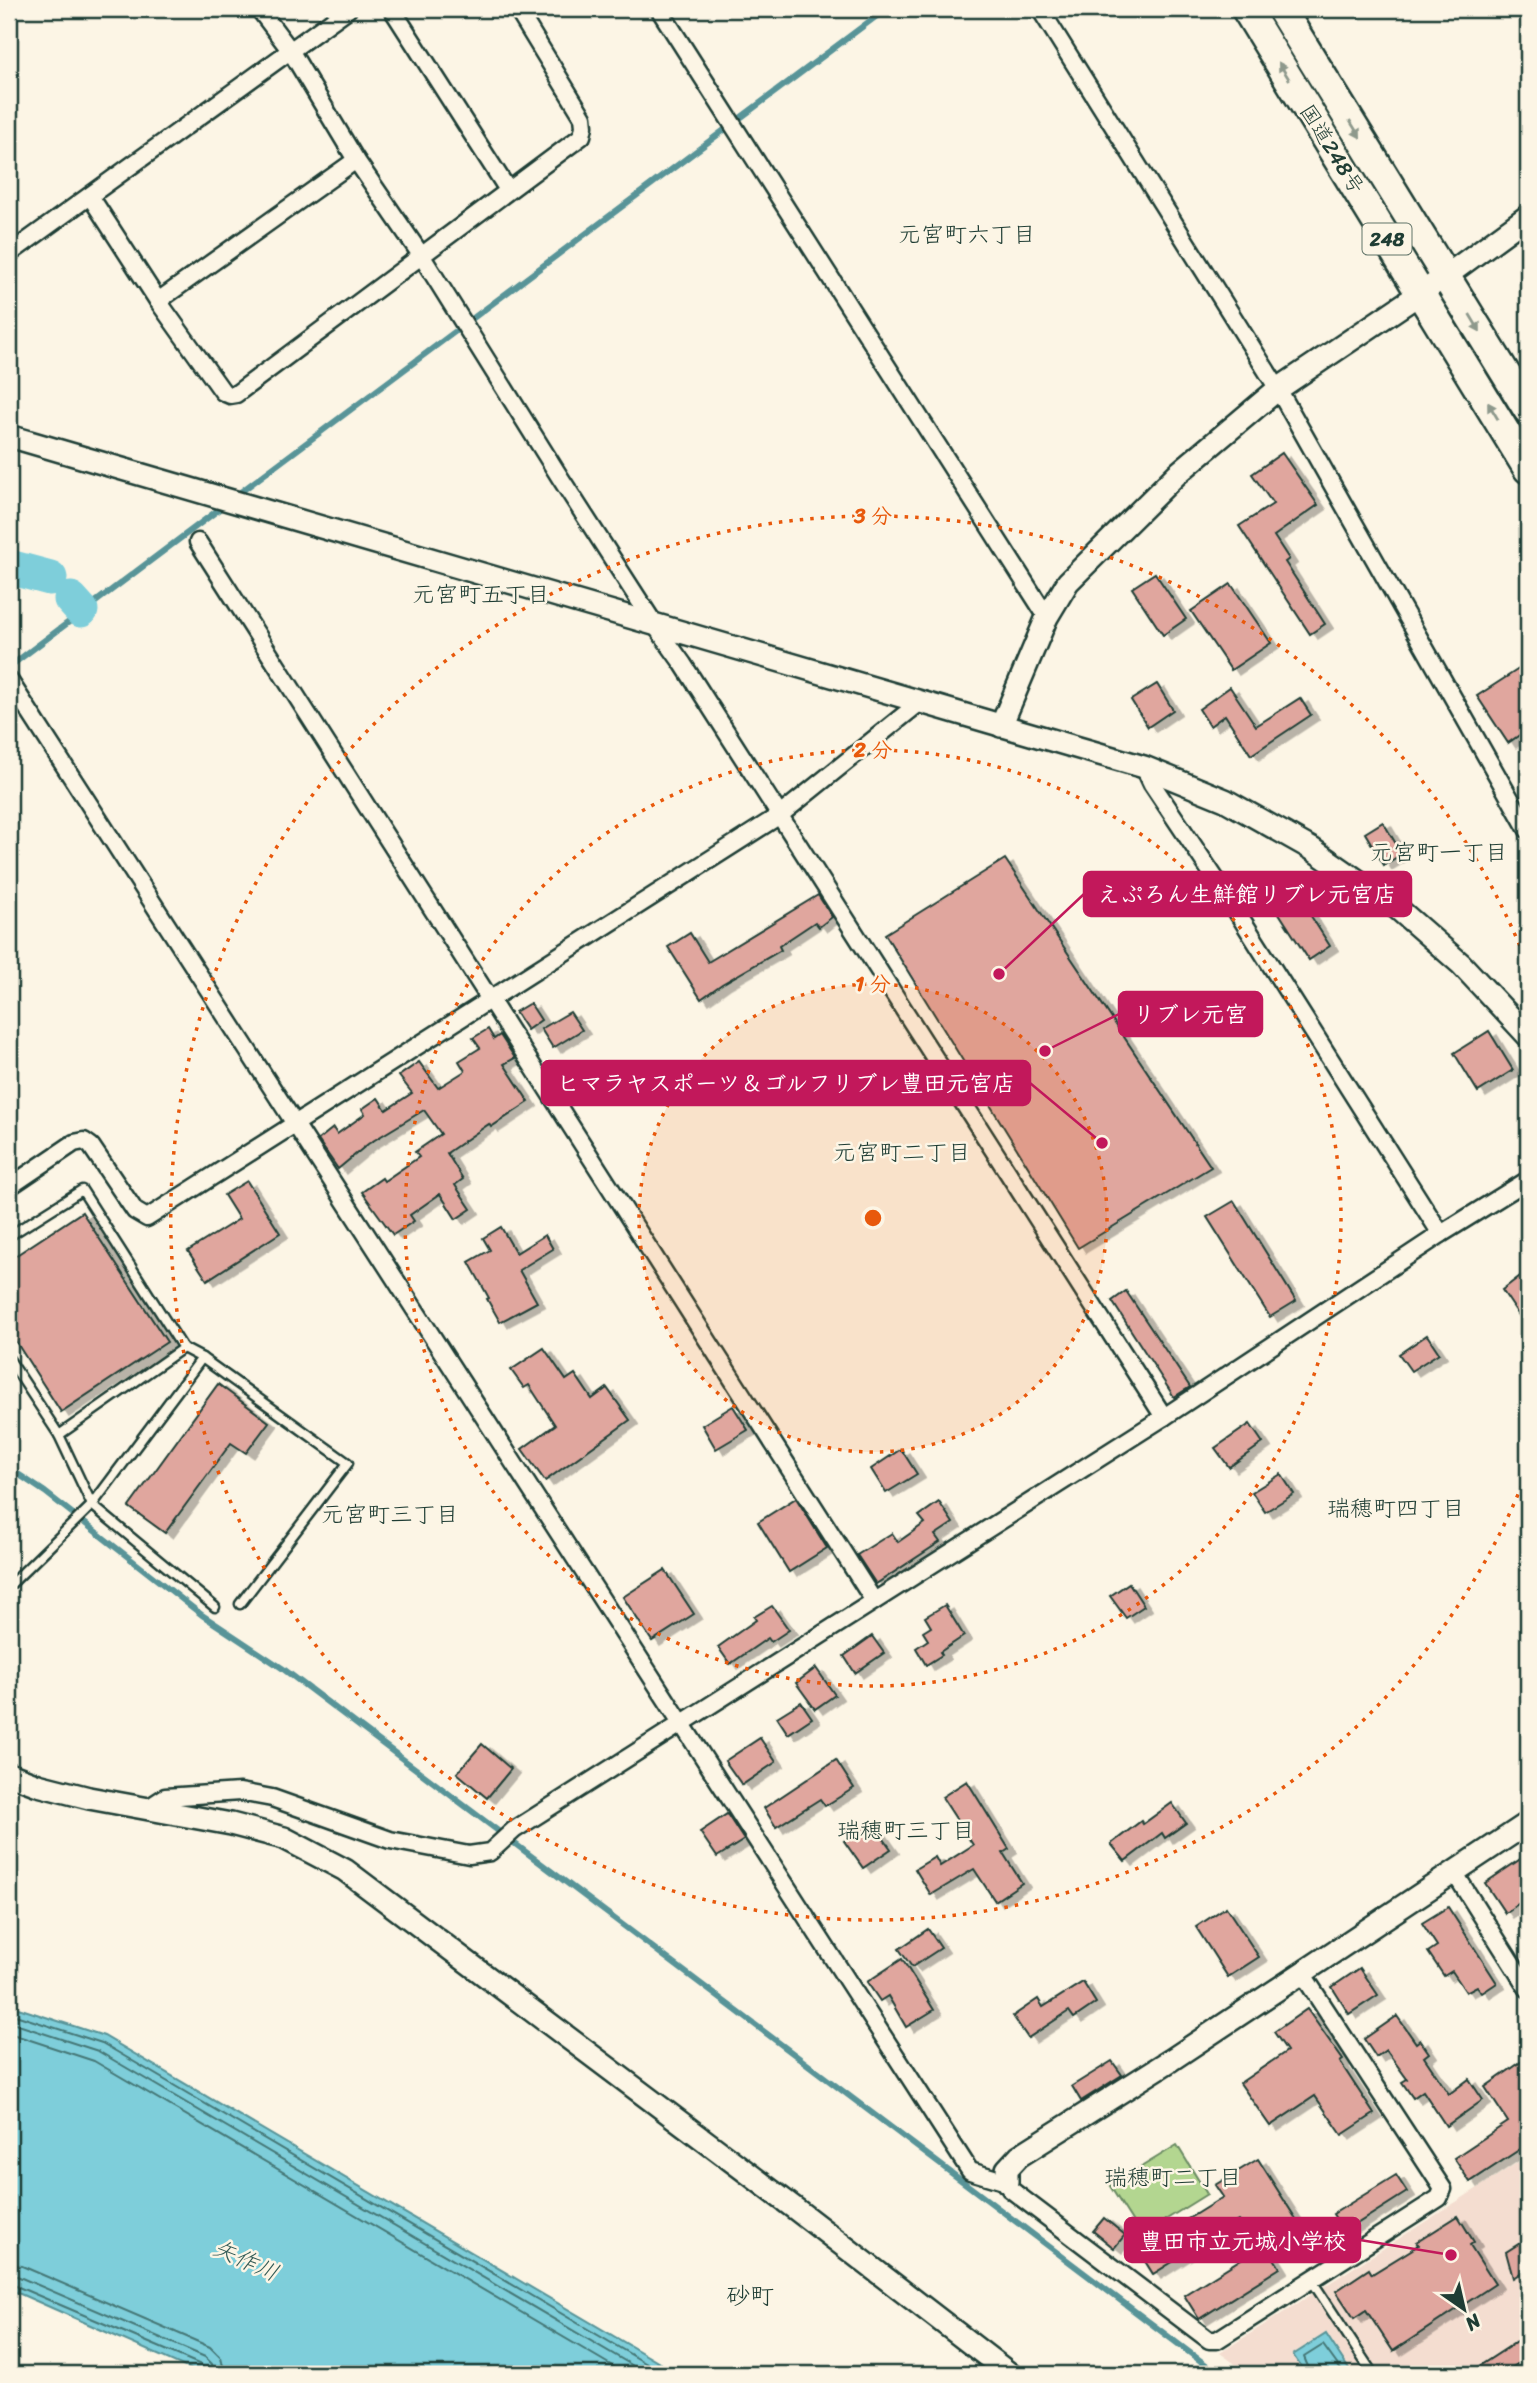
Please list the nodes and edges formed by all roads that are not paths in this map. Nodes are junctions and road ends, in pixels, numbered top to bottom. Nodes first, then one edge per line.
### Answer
1 (259, 9) edge
2 (348, 9) edge
3 (392, 9) edge
4 (517, 9) edge
5 (659, 9) edge
6 (1040, 9) edge
7 (1246, 9) edge
8 (1281, 9) edge
9 (290, 50) junction
10 (356, 160) junction
11 (508, 190) junction
12 (90, 196) junction
13 (1528, 216) edge
14 (9, 254) edge
15 (421, 255) junction
16 (1446, 276) junction
17 (1421, 293) junction
18 (158, 301) junction
19 (1278, 389) junction
20 (1528, 410) edge
21 (9, 436) edge
22 (1528, 469) edge
23 (198, 542) dead end
24 (1047, 617) junction
25 (655, 625) junction
26 (10, 681) edge
27 (919, 703) junction
28 (1001, 726) junction
29 (1144, 767) junction
30 (780, 815) junction
31 (1528, 830) edge
32 (490, 1001) junction
33 (1528, 1036) edge
34 (294, 1124) junction
35 (1528, 1180) edge
36 (9, 1187) edge
37 (1441, 1234) junction
38 (9, 1236) edge
39 (183, 1348) junction
40 (202, 1358) junction
41 (9, 1359) edge
42 (1164, 1417) junction
43 (60, 1435) junction
44 (92, 1505) junction
45 (9, 1586) edge
46 (874, 1601) junction
47 (240, 1604) dead end
48 (215, 1607) dead end
49 (682, 1724) junction
50 (9, 1774) edge
51 (148, 1808) junction
52 (1528, 1823) edge
53 (1454, 1871) junction
54 (1523, 1971) edge
55 (1302, 1973) junction
56 (1528, 1989) edge
57 (1007, 2182) junction
58 (1312, 2281) junction
59 (1010, 2374) edge
60 (1373, 2374) edge

1 - 9 street
2 - 9 street
3 - 11 street
4 - 11 street
5 - 24 street
6 - 19 street
17 -> 7 highway, 国道248号 / 248
8 -> 16 highway, 国道248号 / 248
9 - 10 street
9 - 12 street
10 - 15 street
10 - 18 street
11 - 15 street
12 - 14 street
12 - 18 street
13 - 16 street
15 - 18 street
15 - 25 street
16 - 17 street
16 -> 20 highway, 国道248号 / 248
17 - 19 street
22 -> 17 highway, 国道248号 / 248
19 - 24 street
19 - 31 street
21 - 25 street
23 - 32 street
24 - 28 street
25 - 27 street
25 - 30 street
26 - 34 street
27 - 28 street
27 - 30 street
28 - 29 street
29 - 33 street
29 - 37 street
30 - 32 street
30 - 42 street
32 - 34 street
32 - 46 street
34 - 36 street
34 - 49 street
35 - 37 street
37 - 42 street
38 - 39 lane
39 - 40 lane
39 - 43 lane
40 - 44 lane
40 - 47 lane
41 - 43 lane
42 - 46 street
43 - 44 lane
44 - 45 lane
44 - 48 lane
46 - 49 street
49 - 51 street
49 - 57 street
50 - 51 street
51 - 59 street
52 - 53 street
53 - 54 street
53 - 55 street
54 - 56 street
55 - 57 street
55 - 58 street
57 - 58 street
58 - 60 lane

